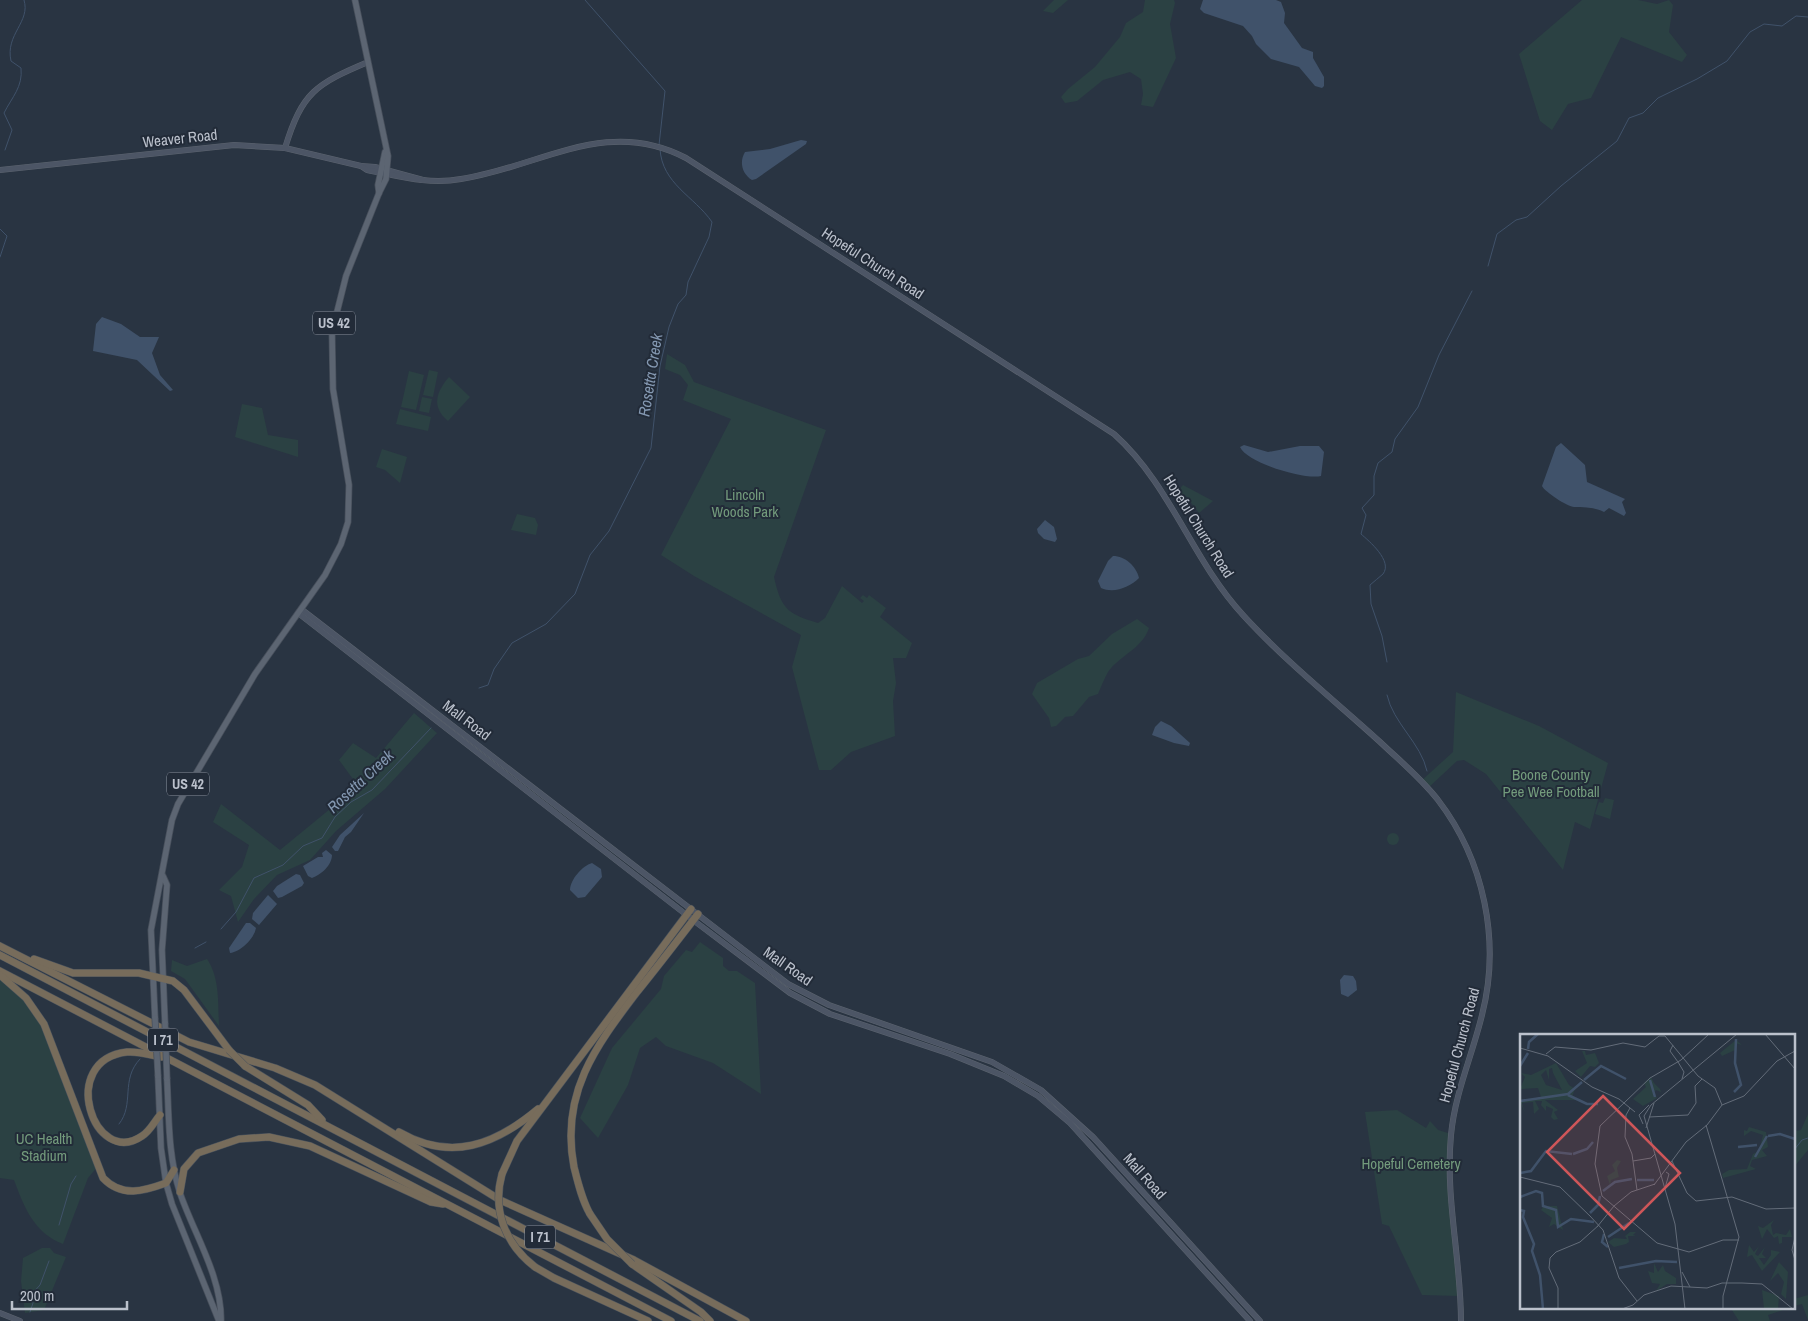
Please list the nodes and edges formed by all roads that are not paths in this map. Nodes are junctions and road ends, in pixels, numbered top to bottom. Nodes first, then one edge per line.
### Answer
1 (355, 0) edge
2 (368, 62) junction
3 (285, 148) junction
4 (0, 170) edge
5 (384, 171) junction
6 (299, 611) junction
7 (163, 876) junction
8 (688, 912) junction
9 (695, 917) junction
10 (2, 947) edge
11 (0, 956) edge
12 (0, 973) edge
13 (152, 975) junction
14 (163, 977) junction
15 (167, 1058) junction
16 (547, 1101) junction
17 (350, 1106) junction
18 (160, 1115) junction
19 (326, 1124) junction
20 (174, 1170) junction
21 (166, 1183) junction
22 (180, 1192) junction
23 (450, 1206) junction
24 (0, 1312) edge
25 (20, 1321) edge
26 (220, 1321) edge
27 (648, 1321) edge
28 (671, 1321) edge
29 (700, 1321) edge
30 (710, 1321) edge
31 (746, 1321) edge
32 (1250, 1321) edge
33 (1260, 1321) edge
34 (1461, 1321) edge

1 - 2 main road, US 42
2 - 3 main road
2 - 5 main road, US 42
3 - 4 main road, Weaver Road
3 - 5 main road, Weaver Road
5 - 6 main road, US 42
5 - 34 main road, Hopeful Church Road
6 - 7 main road, US 42
6 - 8 main road, Mall Road
7 - 13 main road, US 42
7 - 14 main road, US 42
8 - 9 main road, Mall Road
8 - 16 highway
9 - 30 highway, bridge
9 - 32 main road, Mall Road
9 - 33 main road, Mall Road
10 - 13 highway
10 - 17 highway
11 - 19 highway, I 71
12 - 15 highway, I 71
12 - 21 highway
13 - 14 highway
13 - 18 main road, US 42, bridge
14 - 19 highway, bridge
14 - 20 main road, US 42, bridge
15 - 18 highway
15 - 23 highway, I 71
16 - 17 highway
16 - 27 highway, bridge
17 - 31 highway
18 - 21 main road, US 42
19 - 29 highway, I 71
20 - 21 highway
20 - 22 main road, US 42
21 - 26 main road, US 42
22 - 23 highway
22 - 26 main road, US 42
23 - 28 highway, I 71
24 - 25 main road

